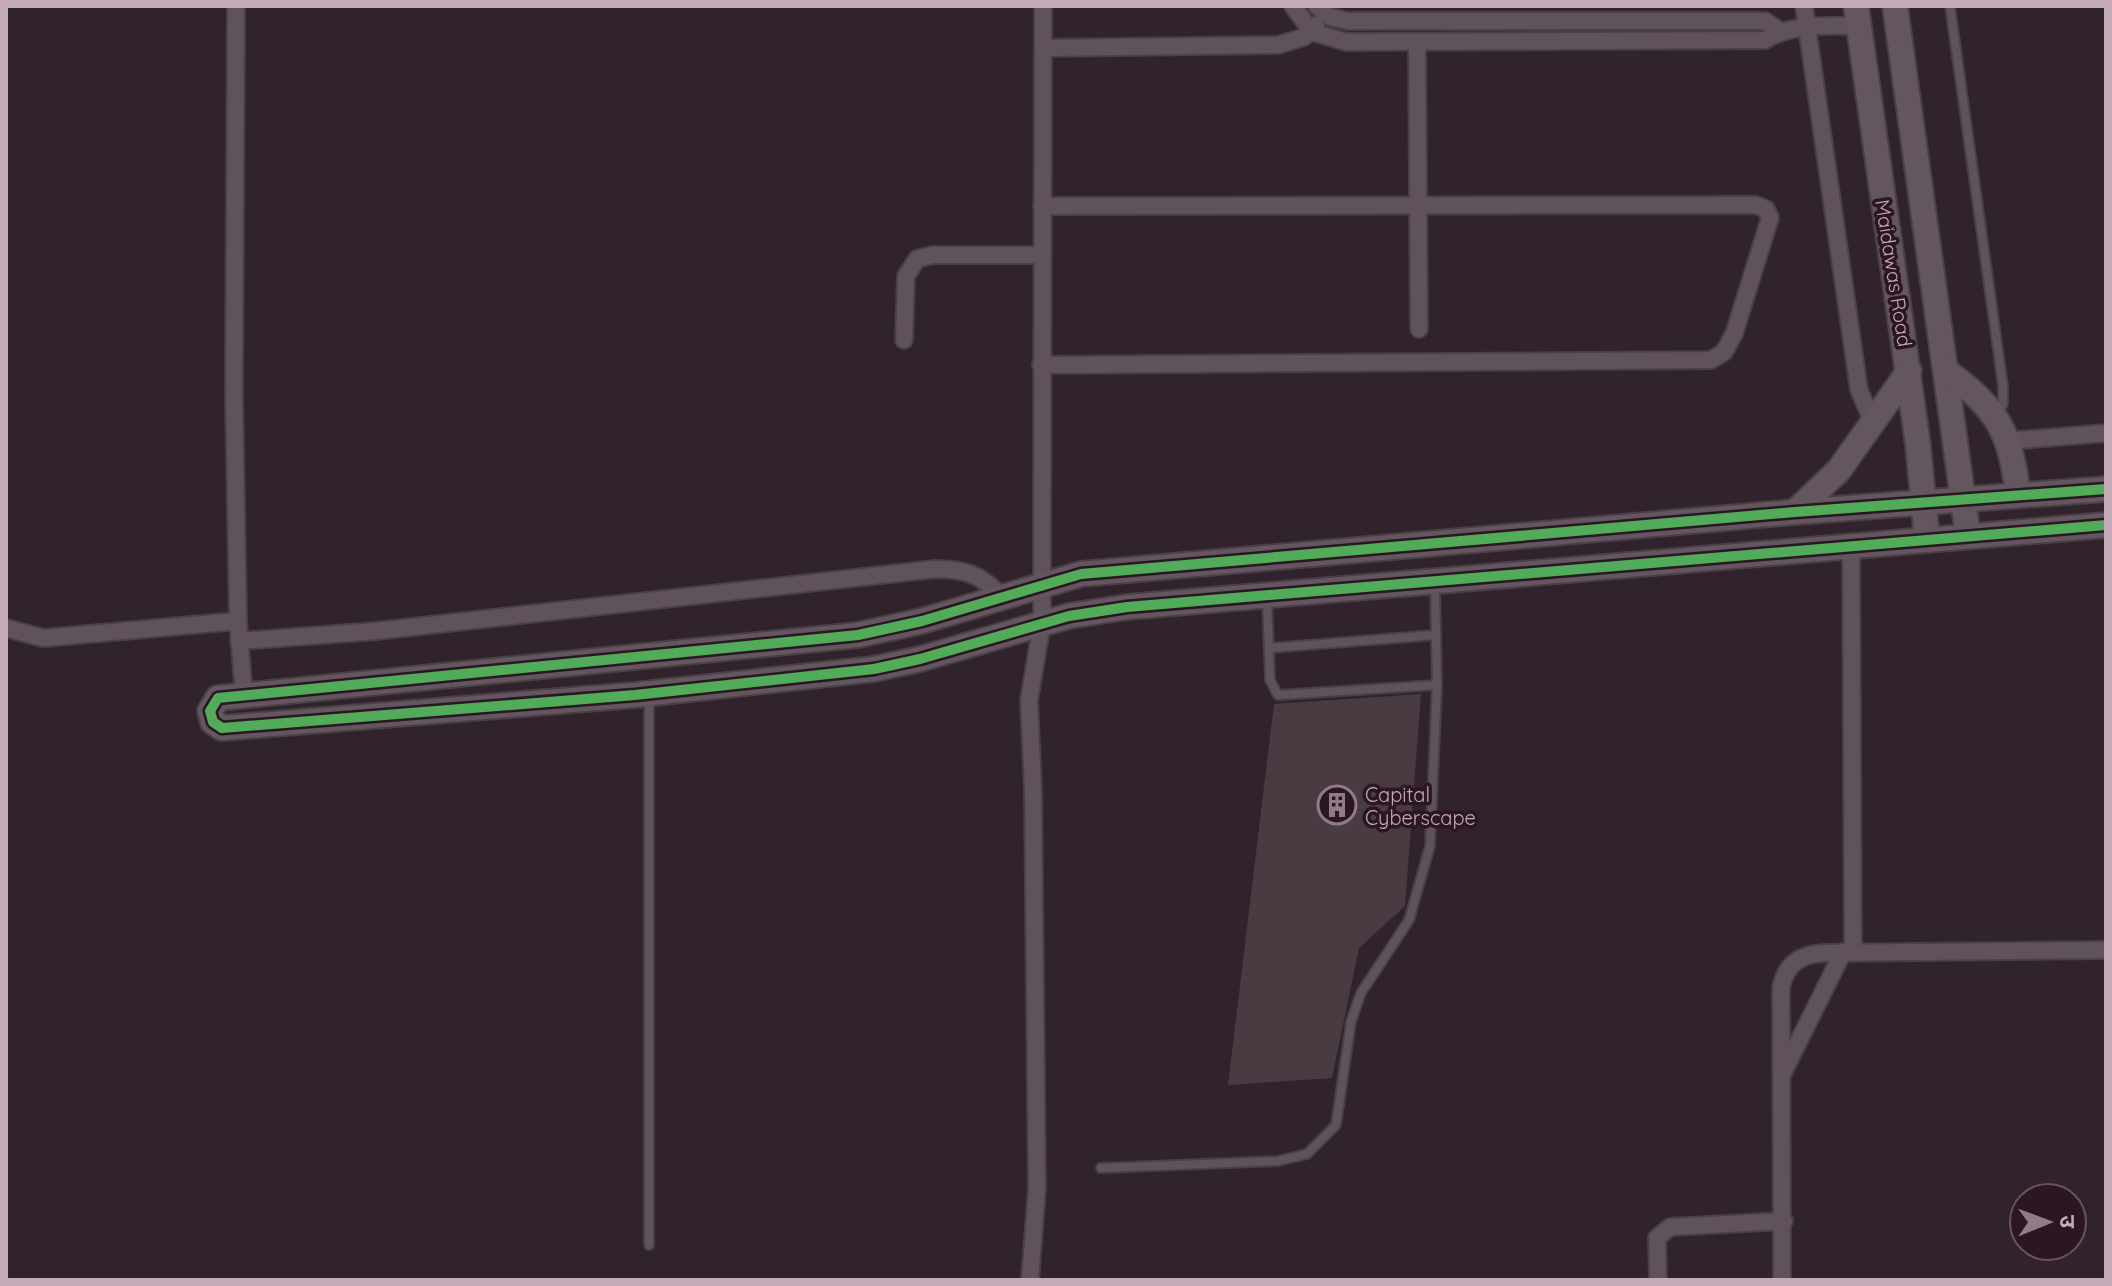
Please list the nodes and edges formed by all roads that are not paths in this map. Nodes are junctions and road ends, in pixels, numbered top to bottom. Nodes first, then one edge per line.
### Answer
1 (236, 6) edge
2 (1043, 6) edge
3 (1293, 6) edge
4 (1804, 6) edge
5 (1895, 6) edge
6 (1950, 6) edge
7 (1320, 9) edge
8 (1857, 16) edge
9 (1807, 26) junction
10 (1780, 31) junction
11 (1312, 32) junction
12 (1417, 42) junction
13 (1043, 48) junction
14 (1042, 206) junction
15 (1420, 206) junction
16 (1041, 255) junction
17 (1419, 329) dead end
18 (904, 340) dead end
19 (1041, 365) junction
20 (1909, 371) junction
21 (1946, 371) junction
22 (1997, 417) junction
23 (1873, 422) junction
24 (2106, 433) edge
25 (2008, 441) junction
26 (2106, 489) edge
27 (2018, 494) junction
28 (1963, 499) junction
29 (1924, 501) junction
30 (1795, 512) junction
31 (2106, 525) edge
32 (1968, 536) junction
33 (1927, 540) junction
34 (1851, 545) junction
35 (1435, 581) junction
36 (1042, 583) junction
37 (1266, 595) junction
38 (1001, 597) junction
39 (238, 621) junction
40 (1042, 623) junction
41 (6, 628) edge
42 (1435, 635) junction
43 (239, 641) junction
44 (1269, 648) junction
45 (1437, 685) junction
46 (649, 694) junction
47 (244, 696) junction
48 (2106, 950) edge
49 (1848, 952) junction
50 (1782, 1075) junction
51 (1101, 1168) dead end
52 (1784, 1221) junction
53 (649, 1245) dead end
54 (1030, 1280) edge
55 (1658, 1280) edge
56 (1782, 1280) edge

1 - 39 street
2 - 13 street
3 - 11 street
4 - 9 street
5 - 21 street, Maidawas Road
6 - 22 lane
7 - 10 street
7 - 11 street
8 - 9 street
8 - 20 street, Maidawas Road
9 - 10 street
9 - 23 street
10 - 12 street
11 - 12 street
11 - 13 street
12 - 15 street
13 - 14 street
14 - 15 street
14 - 16 street
15 - 17 street
15 - 19 street
16 - 18 street
16 - 19 street
19 - 36 street
20 - 23 street
20 - 29 street, Maidawas Road
21 - 22 street
21 - 28 street, Maidawas Road
22 - 25 street
23 - 30 street
24 - 25 street
25 - 27 street
26 - 27 street
27 - 28 street
28 - 29 street
28 - 32 street, Maidawas Road
29 - 30 street
29 - 33 street, Maidawas Road
30 - 36 street
31 - 32 street
32 - 33 street
33 - 34 street
34 - 35 street
34 - 49 street
35 - 37 street
35 - 42 lane
36 - 38 street
36 - 40 street
37 - 40 street
37 - 44 lane
38 - 43 street
38 - 47 street
39 - 41 street
39 - 43 street
40 - 46 street
40 - 54 street
42 - 44 lane
42 - 45 lane
43 - 47 street
44 - 45 lane
45 - 51 lane
46 - 47 street
46 - 53 lane
48 - 49 street
49 - 50 street
49 - 50 street
50 - 52 street
52 - 55 street
52 - 56 street

